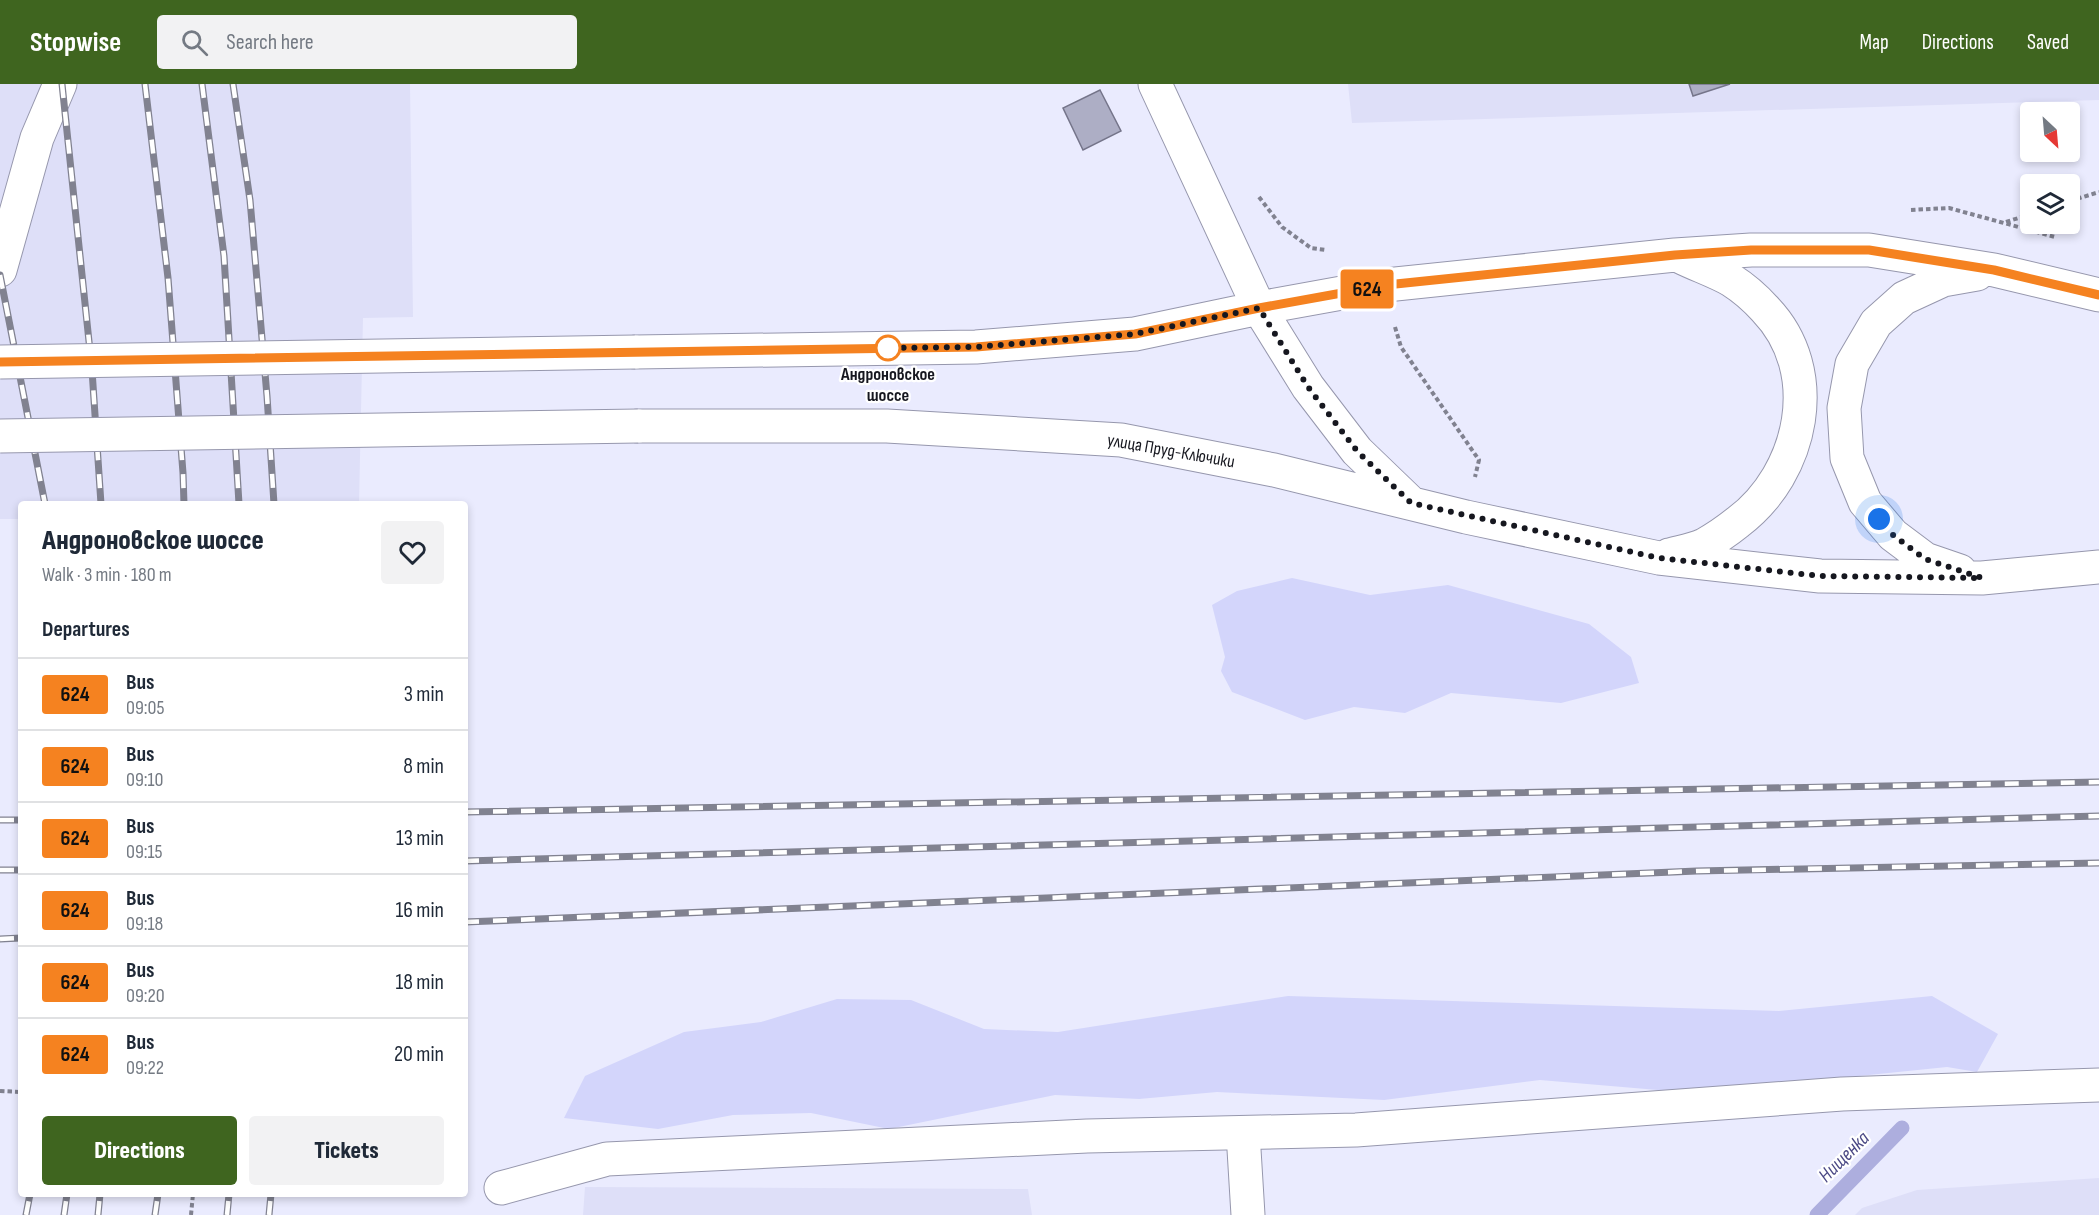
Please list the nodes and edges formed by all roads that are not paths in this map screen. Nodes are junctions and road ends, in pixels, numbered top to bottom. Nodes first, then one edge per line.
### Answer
1 (60, 84) edge
2 (1155, 84) edge
3 (1675, 255) junction
4 (0, 270) edge
5 (1994, 270) junction
6 (2099, 295) edge
7 (1259, 308) junction
8 (0, 362) edge
9 (0, 436) edge
10 (1411, 503) junction
11 (1659, 558) junction
12 (2099, 567) edge
13 (1982, 578) junction
14 (2099, 1086) edge
15 (1243, 1133) junction
16 (501, 1188) dead end
17 (1248, 1215) edge

1 - 4 street
2 - 7 street
3 - 5 street, улица Пруд-Ключики
3 - 7 street, улица Пруд-Ключики
3 - 11 street, улица Пруд-Ключики
5 - 6 street, улица Пруд-Ключики
5 - 13 street, улица Пруд-Ключики
7 - 8 street, улица Пруд-Ключики, bridge
7 - 10 street
9 - 10 street, улица Пруд-Ключики, bridge
10 - 11 street, улица Пруд-Ключики
11 - 13 street, улица Пруд-Ключики
12 - 13 street, улица Пруд-Ключики
14 - 15 street
15 - 16 street
15 - 17 street

